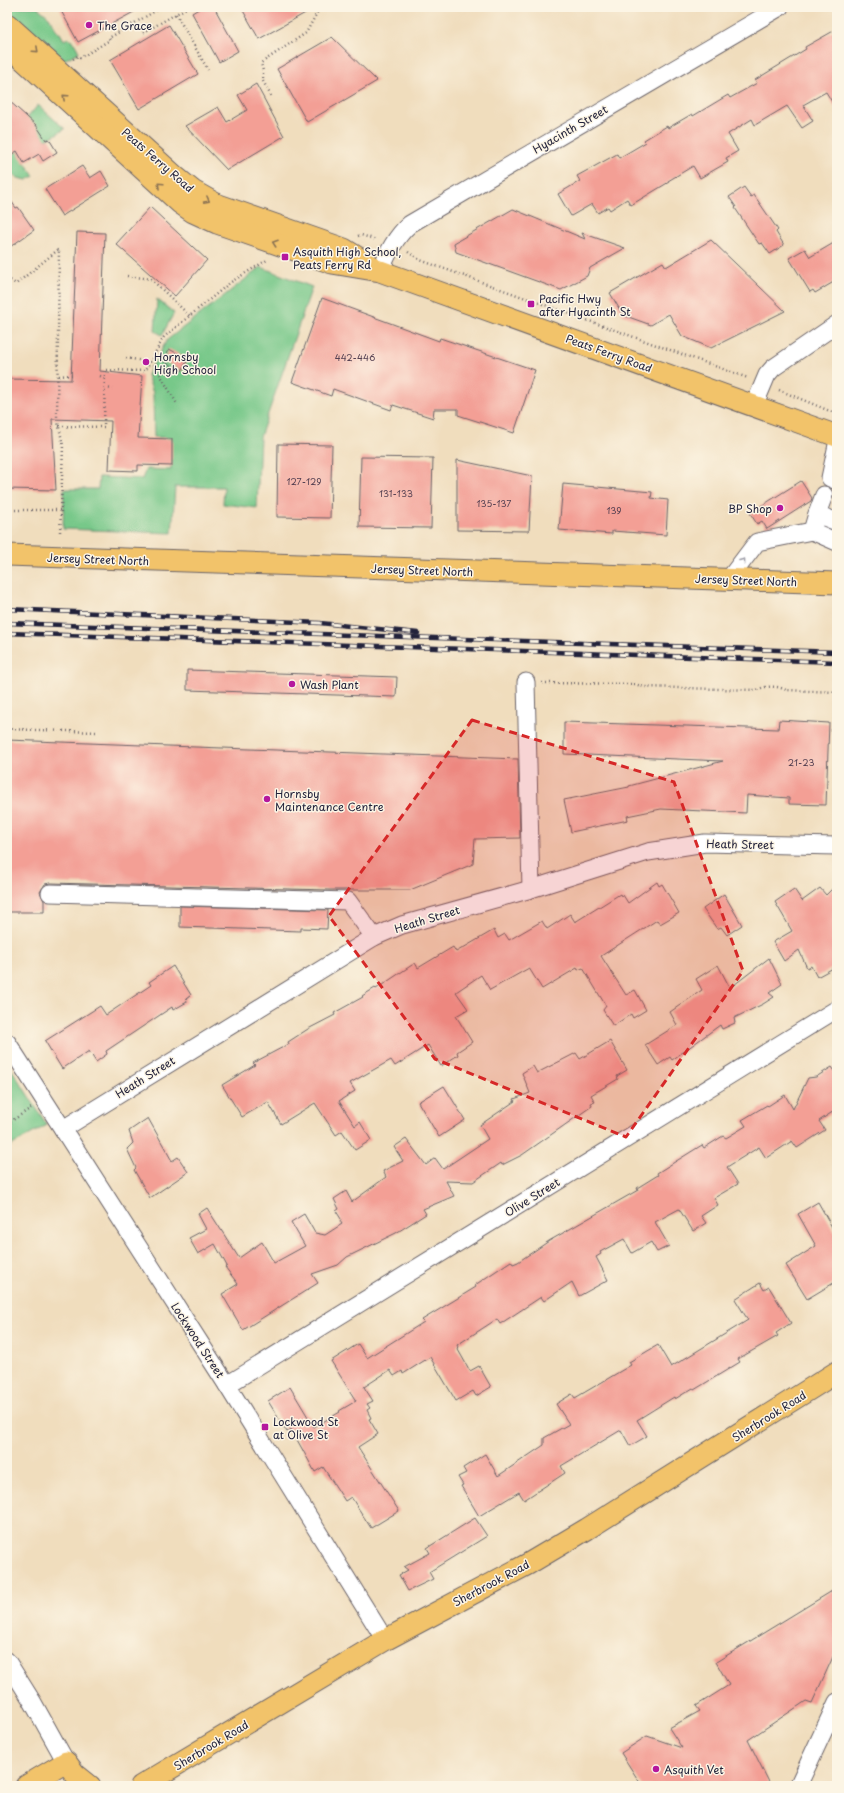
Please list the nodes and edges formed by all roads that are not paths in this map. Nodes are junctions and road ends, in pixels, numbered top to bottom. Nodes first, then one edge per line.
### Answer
1 (780, 7) edge
2 (7, 24) edge
3 (7, 45) edge
4 (380, 271) junction
5 (837, 324) edge
6 (754, 406) junction
7 (837, 436) edge
8 (837, 444) edge
9 (834, 479) edge
10 (830, 498) edge
11 (817, 514) junction
12 (837, 522) edge
13 (812, 531) junction
14 (837, 542) edge
15 (7, 555) edge
16 (729, 579) junction
17 (837, 583) edge
18 (526, 682) road end
19 (837, 846) edge
20 (531, 889) junction
21 (50, 893) dead end
22 (374, 937) junction
23 (837, 1009) edge
24 (7, 1042) edge
25 (63, 1129) junction
26 (837, 1372) edge
27 (227, 1385) junction
28 (385, 1640) junction
29 (7, 1661) edge
30 (837, 1702) edge
31 (66, 1762) junction
32 (26, 1786) edge
33 (90, 1786) edge
34 (141, 1786) edge
35 (798, 1786) edge

1 - 4 street, Hyacinth Street
2 -> 4 main road, Peats Ferry Road
4 -> 3 main road, Peats Ferry Road
4 - 6 main road, Peats Ferry Road
5 - 6 street
6 - 7 main road, Peats Ferry Road
8 - 9 street
9 - 10 street
10 - 11 street
11 - 12 street
11 - 13 street
13 - 14 street
16 -> 13 street
15 - 16 main road, Jersey Street North
16 - 17 main road, Jersey Street North
18 - 20 street
19 - 20 street, Heath Street
20 - 22 street, Heath Street
21 - 22 street
22 - 25 street, Heath Street
23 - 27 street, Olive Street
24 - 25 street, Lockwood Street
25 - 27 street, Lockwood Street
26 - 28 main road, Sherbrook Road
27 - 28 street, Lockwood Street
28 - 34 main road, Sherbrook Road
29 - 31 street
30 - 35 street
31 - 32 main road
31 - 33 main road

